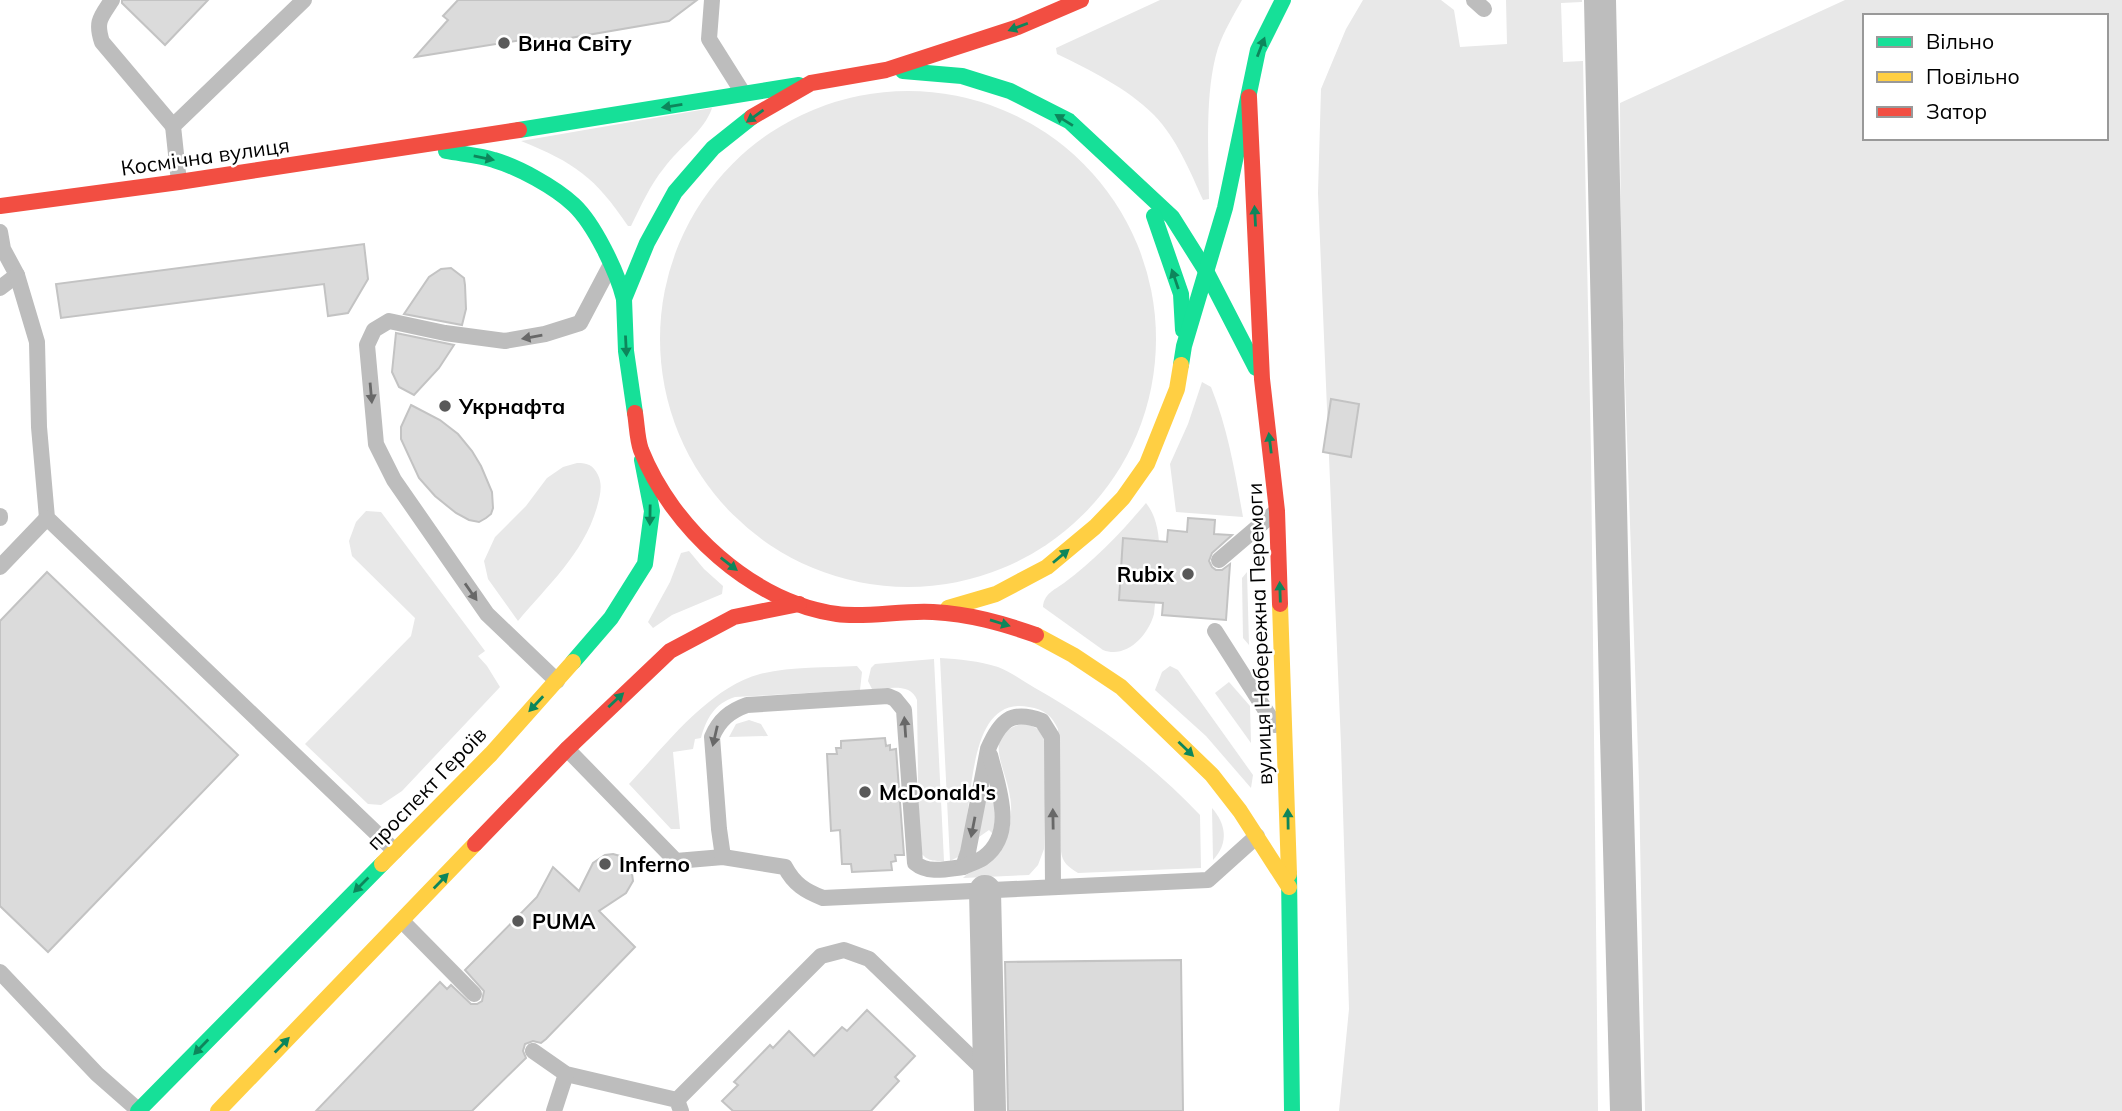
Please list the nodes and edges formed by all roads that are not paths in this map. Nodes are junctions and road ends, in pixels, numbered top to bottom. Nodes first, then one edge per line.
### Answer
1 (112, 0) edge
2 (304, 0) edge
3 (712, 0) edge
4 (1081, 0) edge
5 (1283, 0) edge
6 (1600, 0) edge
7 (887, 69) junction
8 (811, 83) junction
9 (745, 95) junction
10 (1249, 97) junction
11 (173, 126) junction
12 (417, 145) junction
13 (1116, 164) junction
14 (179, 181) junction
15 (0, 206) edge
16 (0, 232) edge
17 (611, 263) junction
18 (1206, 271) junction
19 (18, 275) junction
20 (0, 288) edge
21 (624, 299) junction
22 (1184, 346) junction
23 (1262, 379) junction
24 (640, 448) junction
25 (1277, 511) junction
26 (47, 518) junction
27 (1219, 560) dead end
28 (0, 567) edge
29 (799, 604) junction
30 (933, 612) junction
31 (1215, 631) dead end
32 (557, 681) junction
33 (1286, 742) junction
34 (567, 749) junction
35 (989, 749) junction
36 (1257, 836) junction
37 (394, 851) junction
38 (723, 857) junction
39 (963, 867) junction
40 (1053, 887) junction
41 (1289, 887) junction
42 (985, 891) junction
43 (402, 921) junction
44 (0, 972) edge
45 (474, 993) dead end
46 (533, 1051) dead end
47 (566, 1074) junction
48 (679, 1106) edge
49 (138, 1111) edge
50 (218, 1111) edge
51 (554, 1111) edge
52 (983, 1111) edge
53 (990, 1111) edge
54 (1292, 1111) edge
55 (1626, 1111) edge

1 - 11 lane
2 - 11 lane
3 - 9 lane
4 -> 7 main road, вулиця Набережна Перемоги
10 -> 5 main road, вулиця Набережна Перемоги
6 - 55 street
7 - 8 main road, вулиця Набережна Перемоги
13 -> 7 main road, вулиця Набережна Перемоги
8 - 9 main road, Космічна вулиця
8 -> 21 main road, вулиця Набережна Перемоги
9 -> 12 main road, Космічна вулиця
10 - 18 main road, вулиця Набережна Перемоги
23 -> 10 main road, вулиця Набережна Перемоги
11 - 14 lane
12 - 14 main road, Космічна вулиця
12 -> 17 main road, Космічна вулиця
13 - 18 main road, вулиця Набережна Перемоги
22 -> 13 main road, вулиця Набережна Перемоги
14 - 15 main road, Космічна вулиця
16 - 19 lane
17 - 21 main road, Космічна вулиця
17 -> 32 lane
18 - 22 main road, вулиця Набережна Перемоги
18 - 23 main road, вулиця Набережна Перемоги
19 - 20 lane
19 - 26 lane
21 -> 24 main road, вулиця Набережна Перемоги
30 -> 22 main road, вулиця Набережна Перемоги
25 -> 23 main road, вулиця Набережна Перемоги
24 -> 29 main road, вулиця Набережна Перемоги
24 -> 32 main road, проспект Героїв
25 - 27 lane
33 -> 25 main road, вулиця Набережна Перемоги
26 - 28 lane
26 - 37 lane
29 - 30 main road, вулиця Набережна Перемоги
34 -> 29 main road
30 -> 36 main road, вулиця Набережна Перемоги
31 - 33 lane
32 -> 37 main road, проспект Героїв
41 -> 33 main road, вулиця Набережна Перемоги
34 - 38 lane
43 -> 34 main road
35 -> 39 lane
35 - 39 lane
40 -> 35 lane
36 - 40 lane
36 - 41 main road, вулиця Набережна Перемоги
37 -> 49 main road, проспект Героїв
39 -> 38 lane
38 - 42 lane
40 - 42 lane
41 - 54 main road, вулиця Набережна Перемоги
42 - 53 street
43 - 45 lane
50 -> 43 main road
44 - 49 lane
46 - 47 lane
47 - 48 lane
47 - 51 lane
48 - 52 lane

